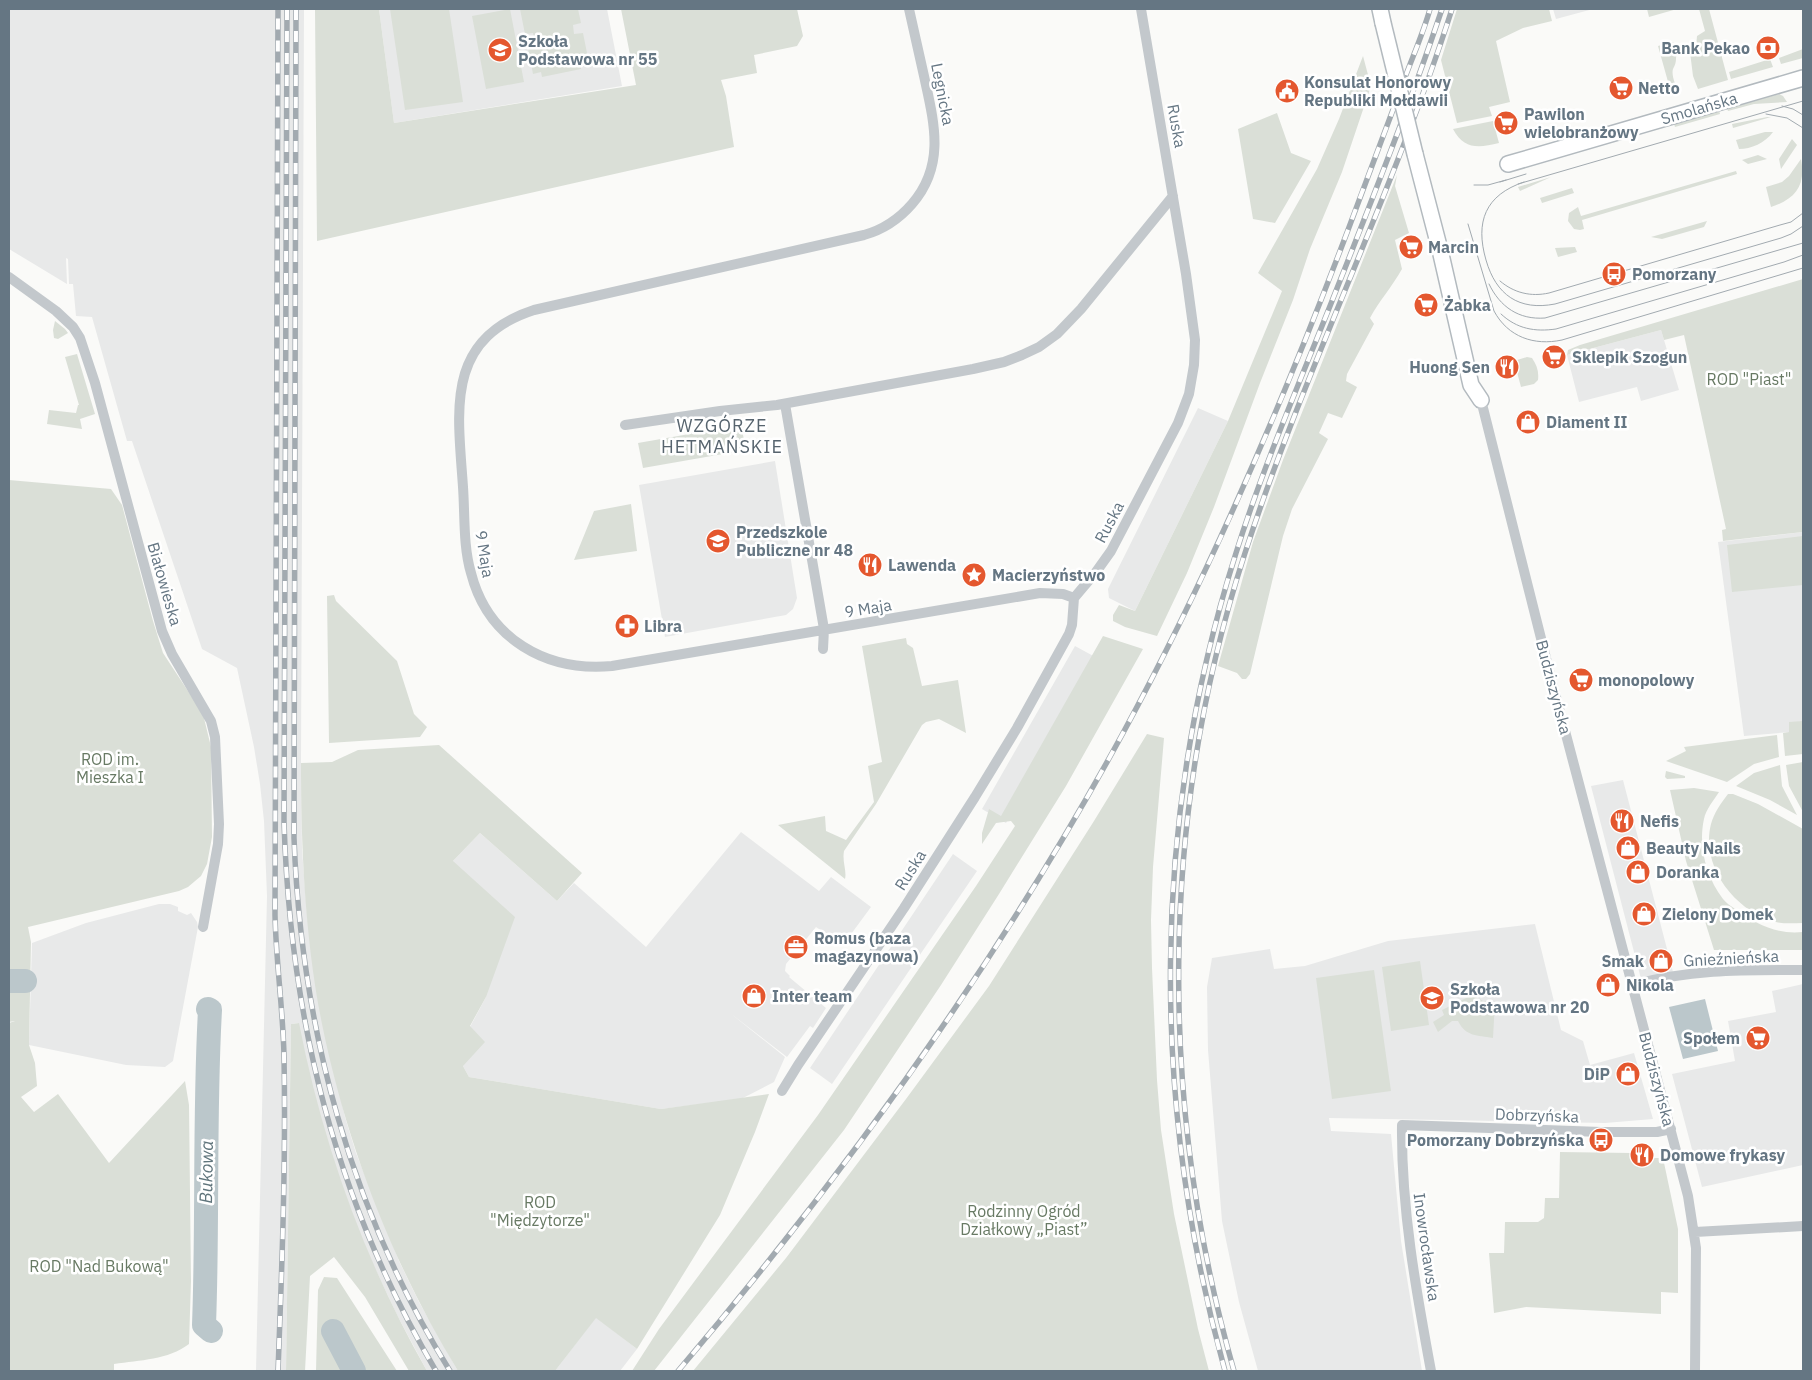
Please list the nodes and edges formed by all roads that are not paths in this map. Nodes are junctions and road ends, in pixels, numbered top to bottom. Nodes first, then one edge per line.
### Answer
1 (909, 9) edge
2 (1142, 9) edge
3 (1381, 16) edge
4 (1803, 78) edge
5 (1508, 164) dead end
6 (1174, 196) junction
7 (883, 227) joint
8 (9, 277) edge
9 (1481, 400) joint
10 (785, 404) junction
11 (625, 425) dead end
12 (1074, 598) junction
13 (824, 630) junction
14 (823, 649) dead end
15 (203, 927) dead end
16 (1803, 970) edge
17 (1632, 985) junction
18 (782, 1092) dead end
19 (1402, 1125) joint
20 (1670, 1129) junction
21 (1803, 1226) edge
22 (1695, 1232) junction
23 (1431, 1371) edge
24 (1695, 1371) edge

1 - 7 street, Legnicka
2 - 6 street, Ruska
3 - 9 street, Budziszyńska, bridge
4 - 5 street, Smolańska
6 - 10 street
6 - 12 street, Ruska
7 - 13 street, 9 Maja
8 - 15 street, Białowieska
9 - 17 street, Budziszyńska
10 - 11 street
10 - 13 street
12 - 13 street, 9 Maja
12 - 18 street, Ruska
13 - 14 street
16 - 17 street, Gnieźnieńska
17 - 20 street, Budziszyńska
19 - 20 street, Dobrzyńska
19 - 23 street, Inowrocławska
20 - 22 street, Budziszyńska
21 - 22 street
22 - 24 street, Budziszyńska

